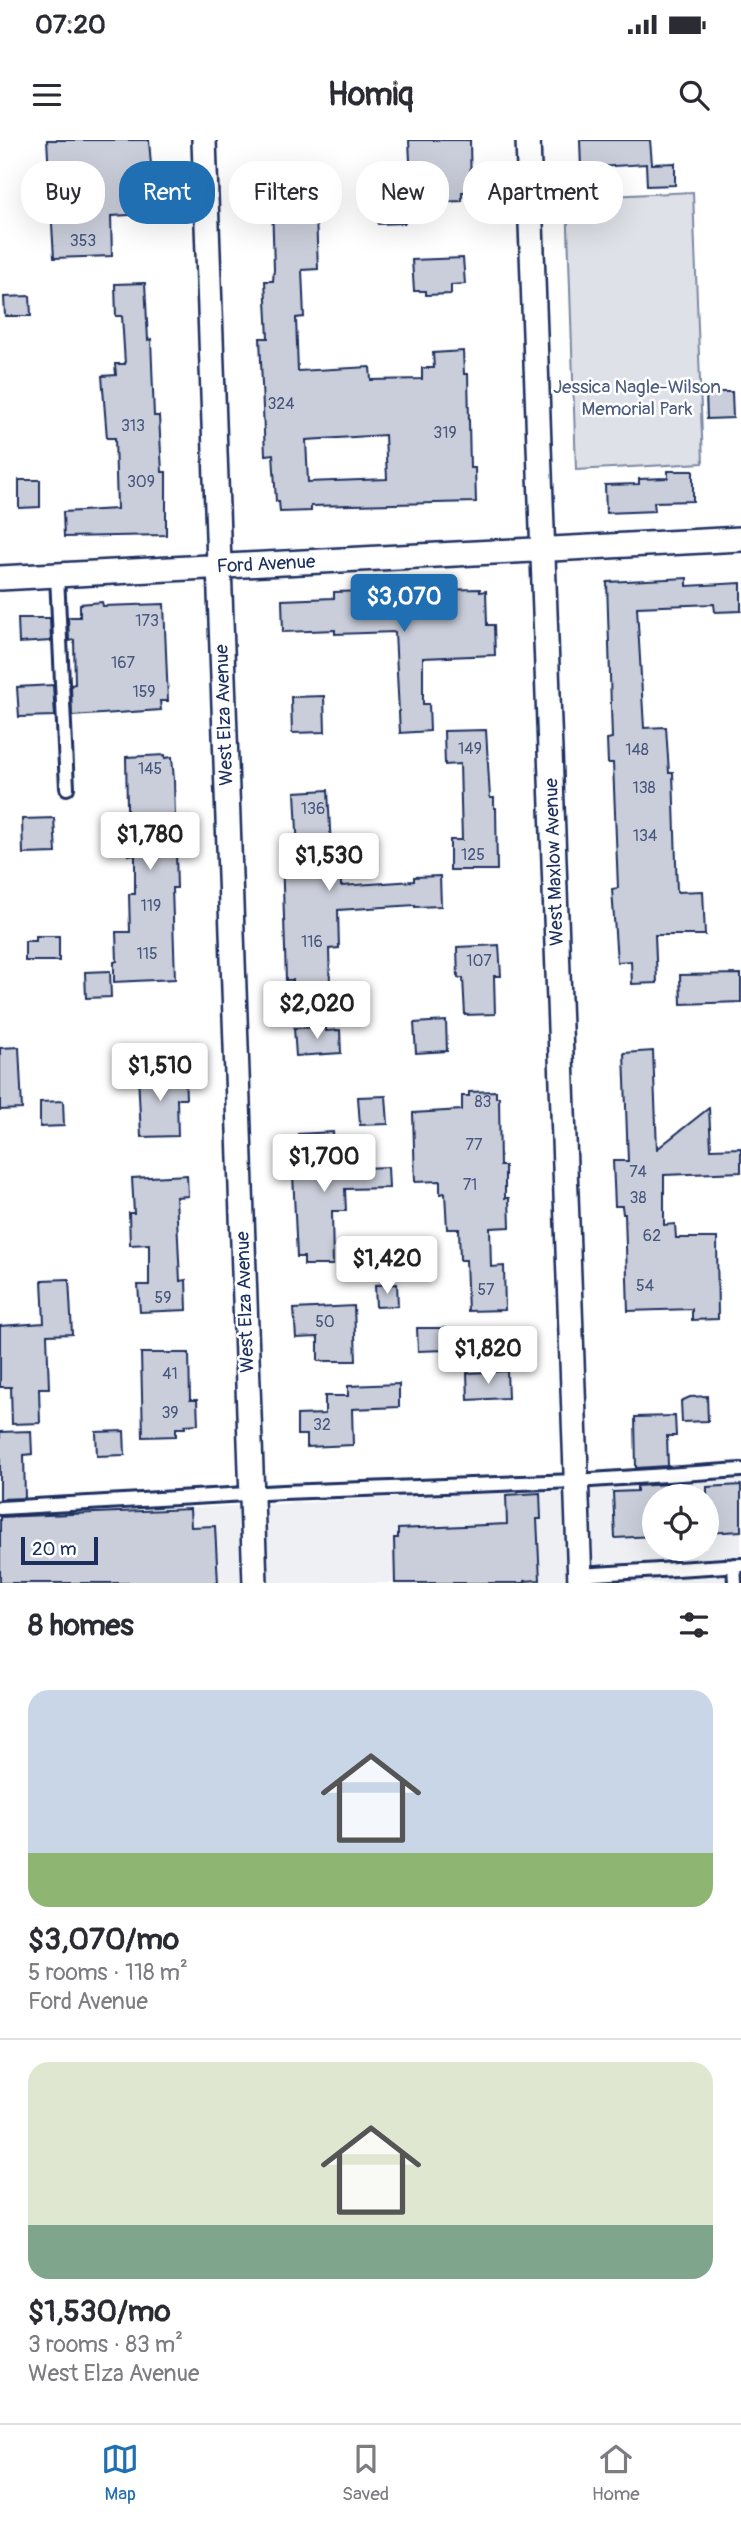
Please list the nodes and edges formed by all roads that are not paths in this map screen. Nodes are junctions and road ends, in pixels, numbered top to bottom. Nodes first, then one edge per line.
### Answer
1 (204, 140) edge
2 (528, 140) edge
3 (741, 539) edge
4 (542, 550) junction
5 (219, 566) junction
6 (57, 576) junction
7 (0, 578) edge
8 (67, 788) dead end
9 (741, 1470) edge
10 (576, 1480) junction
11 (252, 1494) junction
12 (0, 1508) edge
13 (738, 1565) edge
14 (579, 1579) edge
15 (255, 1583) edge
16 (735, 1583) edge

1 - 5 street, West Elza Avenue
2 - 4 street, West Maxlow Avenue
3 - 4 street, Ford Avenue
4 - 5 street, Ford Avenue
4 - 10 street, West Maxlow Avenue
5 - 6 street, Ford Avenue
5 - 11 street, West Elza Avenue
6 - 7 street, Ford Avenue
6 - 8 lane
9 - 10 lane
10 - 11 lane
10 - 14 street, West Maxlow Avenue
11 - 12 lane
11 - 15 street, West Elza Avenue
13 - 14 lane
13 - 16 lane

